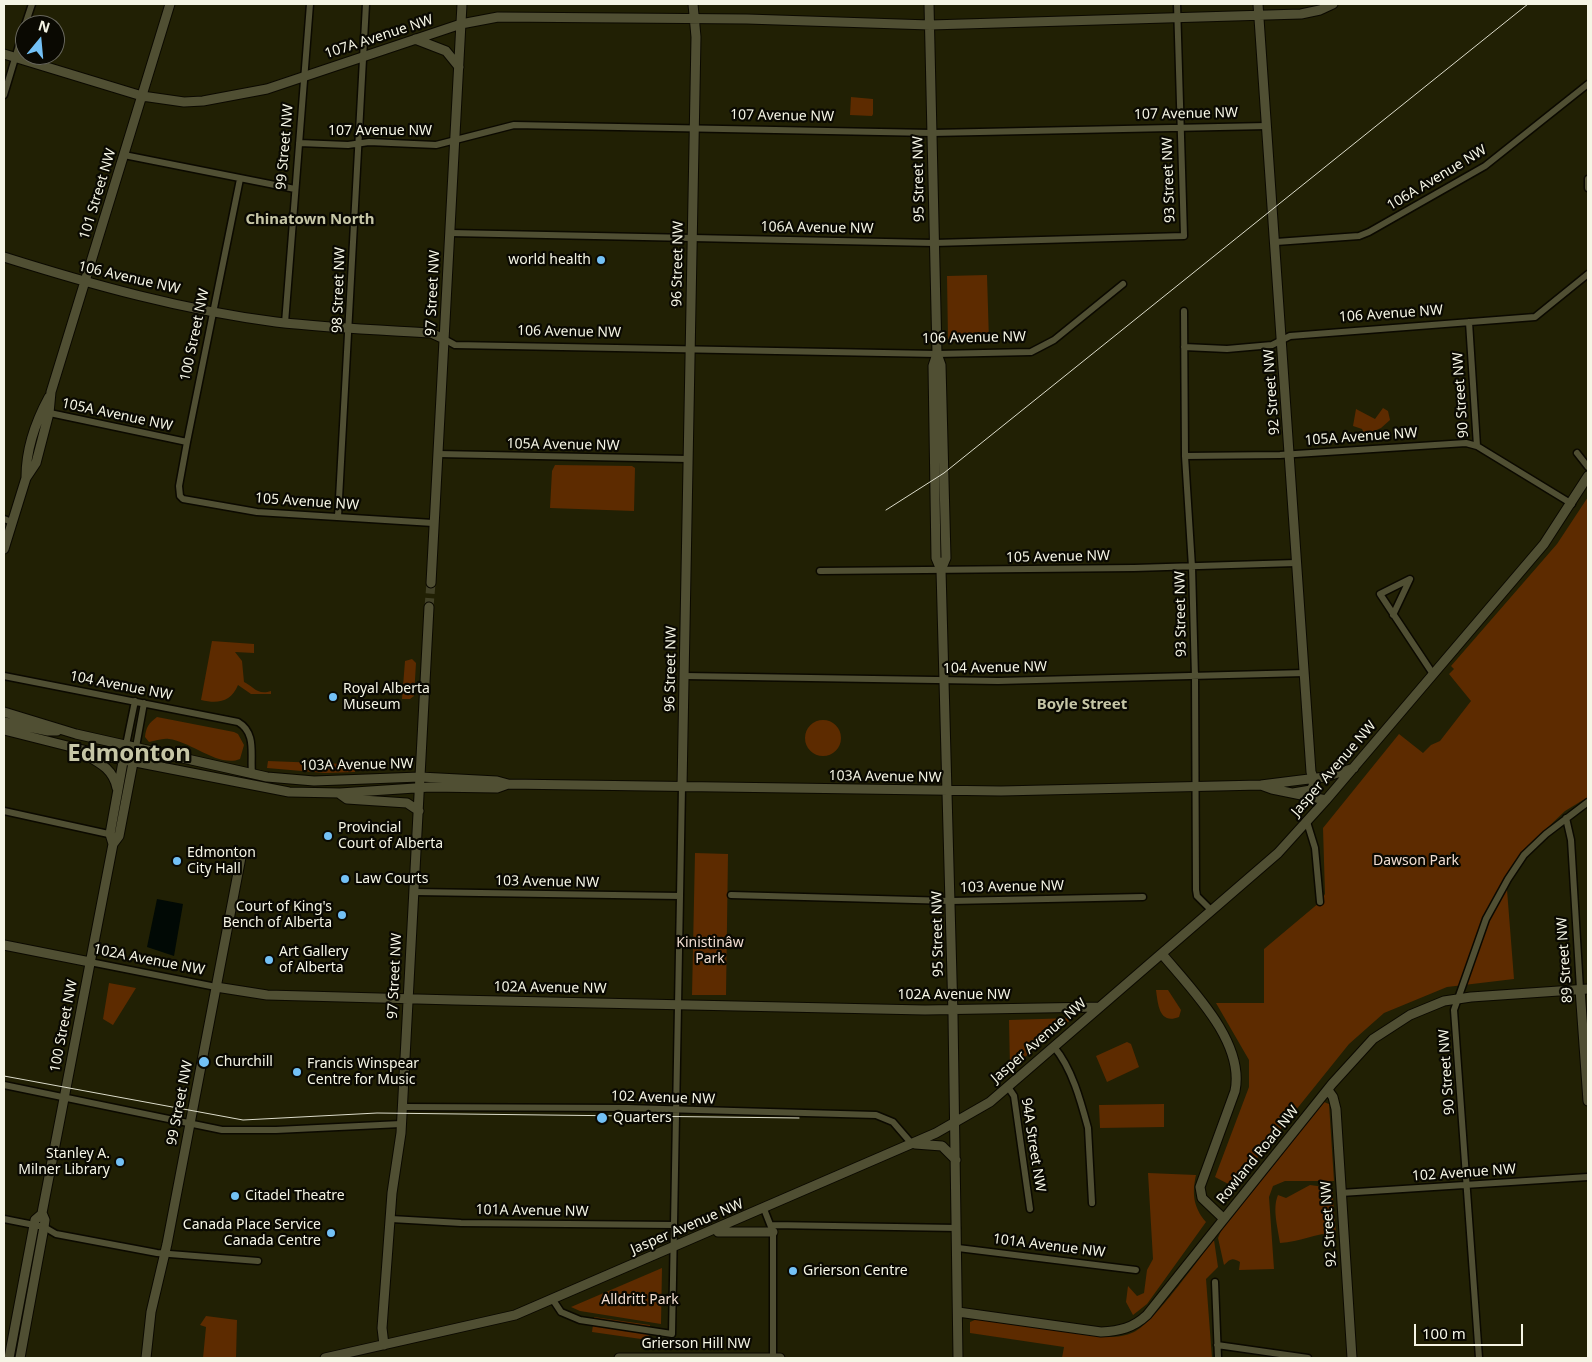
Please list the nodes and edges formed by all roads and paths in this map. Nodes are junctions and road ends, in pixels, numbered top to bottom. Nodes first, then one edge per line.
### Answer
1 (170, 4) edge
2 (310, 4) edge
3 (366, 4) edge
4 (462, 4) edge
5 (693, 4) edge
6 (929, 4) edge
7 (1177, 4) edge
8 (1258, 4) edge
9 (1333, 4) edge
10 (1259, 16) junction
11 (695, 18) junction
12 (1178, 18) junction
13 (461, 24) junction
14 (930, 25) junction
15 (415, 39) junction
16 (4, 54) edge
17 (363, 56) junction
18 (15, 57) joint
19 (41, 65) edge
20 (459, 67) junction
21 (305, 76) junction
22 (1588, 84) edge
23 (4, 95) edge
24 (142, 96) junction
25 (1267, 126) junction
26 (695, 128) junction
27 (1180, 128) junction
28 (932, 133) junction
29 (455, 140) junction
30 (299, 143) junction
31 (358, 144) junction
32 (124, 155) junction
33 (240, 179) junction
34 (295, 189) junction
35 (450, 233) junction
36 (1184, 236) joint
37 (693, 238) junction
38 (1276, 242) junction
39 (934, 243) junction
40 (4, 257) edge
41 (1588, 274) edge
42 (85, 283) junction
43 (1123, 284) dead end
44 (1184, 310) dead end
45 (214, 311) junction
46 (1469, 322) junction
47 (285, 323) junction
48 (349, 328) junction
49 (444, 339) junction
50 (1282, 339) junction
51 (1184, 347) junction
52 (690, 348) junction
53 (937, 354) junction
54 (45, 412) junction
55 (187, 442) junction
56 (1477, 446) junction
57 (1577, 453) dead end
58 (438, 454) junction
59 (1289, 454) junction
60 (1185, 456) junction
61 (688, 459) junction
62 (1588, 467) edge
63 (1588, 476) edge
64 (180, 496) joint
65 (1572, 504) junction
66 (338, 517) junction
67 (434, 523) junction
68 (7, 525) edge
69 (4, 549) edge
70 (1296, 563) junction
71 (1192, 567) junction
72 (942, 570) junction
73 (820, 571) dead end
74 (431, 583) tunnel mouth
75 (429, 607) tunnel mouth
76 (1393, 615) junction
77 (1305, 673) junction
78 (1433, 674) junction
79 (4, 676) edge
80 (685, 676) junction
81 (1194, 677) junction
82 (945, 681) junction
83 (135, 702) junction
84 (144, 703) junction
85 (4, 712) edge
86 (4, 722) edge
87 (4, 730) edge
88 (65, 730) junction
89 (126, 745) junction
90 (136, 747) junction
91 (75, 749) junction
92 (123, 759) junction
93 (133, 761) junction
94 (1354, 768) junction
95 (252, 774) junction
96 (420, 777) junction
97 (1314, 778) junction
98 (508, 784) junction
99 (1261, 785) junction
100 (252, 786) junction
101 (1195, 786) junction
102 (682, 787) junction
103 (420, 788) junction
104 (117, 789) junction
105 (948, 792) junction
106 (340, 793) junction
107 (1293, 793) junction
108 (1326, 800) junction
109 (1588, 802) edge
110 (4, 811) edge
111 (419, 811) junction
112 (1566, 818) junction
113 (1307, 822) junction
114 (110, 834) junction
115 (119, 836) junction
116 (113, 844) junction
117 (242, 852) dead end
118 (414, 892) junction
119 (731, 895) dead end
120 (680, 896) junction
121 (1143, 897) dead end
122 (950, 901) junction
123 (1320, 902) dead end
124 (1212, 911) junction
125 (4, 945) edge
126 (1162, 954) junction
127 (90, 962) junction
128 (216, 987) junction
129 (1584, 989) edge
130 (408, 999) junction
131 (1458, 999) junction
132 (678, 1005) junction
133 (1100, 1007) junction
134 (953, 1010) junction
135 (1054, 1047) junction
136 (4, 1085) edge
137 (1008, 1087) junction
138 (1328, 1090) junction
139 (64, 1098) junction
140 (1588, 1101) edge
141 (402, 1107) junction
142 (676, 1110) junction
143 (955, 1123) junction
144 (190, 1124) junction
145 (401, 1124) junction
146 (912, 1144) junction
147 (956, 1160) junction
148 (1588, 1177) edge
149 (1467, 1186) junction
150 (1341, 1193) junction
151 (1092, 1203) dead end
152 (764, 1209) junction
153 (1030, 1209) dead end
154 (4, 1219) edge
155 (1224, 1219) junction
156 (391, 1220) junction
157 (674, 1225) junction
158 (39, 1226) junction
159 (957, 1228) junction
160 (772, 1229) junction
161 (710, 1232) junction
162 (675, 1247) junction
163 (958, 1248) junction
164 (165, 1254) junction
165 (258, 1261) dead end
166 (1136, 1270) dead end
167 (1215, 1282) dead end
168 (553, 1300) junction
169 (958, 1312) junction
170 (384, 1345) junction
171 (1217, 1346) junction
172 (7, 1357) edge
173 (19, 1358) edge
174 (146, 1358) edge
175 (324, 1358) edge
176 (619, 1358) edge
177 (773, 1358) edge
178 (780, 1358) edge
179 (958, 1358) edge
180 (1218, 1358) edge
181 (1308, 1358) edge
182 (1352, 1358) edge
183 (1478, 1358) edge

1 - 24 main road, 101 Street NW
2 - 21 street, 99 Street NW
3 - 17 street, 98 Street NW
4 - 13 main road, 97 Street NW
5 - 11 main road, 96 Street NW
6 - 14 main road, 95 Street NW
7 - 12 street, 93 Street NW
8 - 10 main road, 92 Street NW
9 - 10 main road, 107A Avenue NW
10 - 12 main road, 107A Avenue NW
10 - 25 main road, 92 Street NW
11 - 13 main road, 107A Avenue NW
11 - 14 main road, 107A Avenue NW
11 - 26 main road, 96 Street NW
12 - 14 main road, 107A Avenue NW
12 - 27 street, 93 Street NW
13 - 15 main road, 107A Avenue NW
13 - 20 main road, 97 Street NW
14 - 28 main road, 95 Street NW
15 - 17 main road, 107A Avenue NW
15 - 20 main road
16 - 18 main road
17 - 21 main road, 107A Avenue NW
17 - 31 street, 98 Street NW
18 - 23 street
19 - 24 main road
20 - 29 main road, 97 Street NW
21 - 24 main road, 107A Avenue NW
21 - 30 street, 99 Street NW
22 - 38 street, 106A Avenue NW
24 - 32 main road, 101 Street NW
25 - 27 street, 107 Avenue NW
25 - 38 main road, 92 Street NW
26 - 28 street, 107 Avenue NW
26 - 29 street, 107 Avenue NW
26 - 37 main road, 96 Street NW
27 - 28 street, 107 Avenue NW
27 - 36 street, 93 Street NW
28 - 39 main road, 95 Street NW
29 - 31 street, 107 Avenue NW
29 - 35 main road, 97 Street NW
30 - 31 street, 107 Avenue NW
30 - 34 street, 99 Street NW
31 - 48 street, 98 Street NW
32 - 33 street
32 - 42 main road, 101 Street NW
33 - 34 street
33 - 45 street, 100 Street NW
34 - 47 street, 99 Street NW
35 - 37 street, 106A Avenue NW
35 - 49 main road, 97 Street NW
36 - 39 street, 106A Avenue NW
37 - 39 street, 106A Avenue NW
37 - 52 main road, 96 Street NW
38 - 50 main road, 92 Street NW
39 - 53 main road, 95 Street NW
40 - 42 main road, 106 Avenue NW
41 - 46 street, 106 Avenue NW
42 - 45 main road, 106 Avenue NW
42 - 54 main road, 101 Street NW
43 - 53 street, 106 Avenue NW
44 - 51 street, 93 Street NW
45 - 47 main road, 106 Avenue NW
45 - 55 street, 100 Street NW
46 - 50 street, 106 Avenue NW
46 - 56 street, 90 Street NW
47 - 48 main road, 106 Avenue NW
48 - 49 main road, 106 Avenue NW
48 - 66 street, 98 Street NW
49 - 52 street, 106 Avenue NW
49 - 58 main road, 97 Street NW
50 - 51 street, 106 Avenue NW
50 - 59 main road, 92 Street NW
51 - 60 street, 93 Street NW
52 - 53 street, 106 Avenue NW
52 - 61 main road, 96 Street NW
53 - 72 main road, 95 Street NW
54 - 55 street, 105A Avenue NW
54 - 68 main road, 101 Street NW
55 - 64 street, 100 Street NW
56 - 59 street, 105A Avenue NW
56 - 65 street, 90 Street NW
57 - 62 street
58 - 61 street, 105A Avenue NW
58 - 67 main road, 97 Street NW
59 - 60 street, 105A Avenue NW
59 - 70 main road, 92 Street NW
60 - 71 street, 93 Street NW
61 - 80 main road, 96 Street NW
63 - 65 main road, Jasper Avenue NW
64 - 66 street, 105 Avenue NW
65 - 78 main road, Jasper Avenue NW
66 - 67 street, 105 Avenue NW
67 - 74 main road, 97 Street NW
68 - 69 main road, 101 Street NW
70 - 71 street, 105 Avenue NW
70 - 77 main road, 92 Street NW
71 - 72 street, 105 Avenue NW
71 - 81 street, 93 Street NW
72 - 73 street, 105 Avenue NW
72 - 82 main road, 95 Street NW
75 - 96 main road, 97 Street NW
76 - 76 street
76 - 78 street
77 - 81 street, 104 Avenue NW
77 - 97 main road, 92 Street NW
78 - 94 main road, Jasper Avenue NW
79 - 83 street, 104 Avenue NW
80 - 82 street, 104 Avenue NW
80 - 102 main road, 96 Street NW
81 - 82 street, 104 Avenue NW
81 - 101 street, 93 Street NW
82 - 105 main road, 95 Street NW
83 - 84 street, 104 Avenue NW
83 - 89 street, 100 Street NW
84 - 90 street, 100 Street NW
84 - 95 street, 104 Avenue NW
85 - 88 main road, 103A Avenue NW
86 - 88 main road
87 - 91 main road, 103A Avenue NW
88 - 89 main road, 103A Avenue NW
89 - 90 main road, 103A Avenue NW
89 - 92 main road, 100 Street NW
90 - 93 main road, 100 Street NW
90 - 95 main road, 103A Avenue NW
91 - 92 main road, 103A Avenue NW
91 - 104 main road
92 - 93 main road, 103A Avenue NW
92 - 104 main road, 100 Street NW
93 - 100 main road, 103A Avenue NW
93 - 115 main road, 100 Street NW
94 - 97 main road, 103A Avenue NW
94 - 108 main road, Jasper Avenue NW
95 - 96 main road, 103A Avenue NW
95 - 100 main road
96 - 98 main road, 103A Avenue NW
96 - 103 main road, 97 Street NW
97 - 99 main road, 103A Avenue NW
97 - 107 main road
98 - 102 main road, 103A Avenue NW
98 - 103 main road, 103A Avenue NW
99 - 101 main road, 103A Avenue NW
99 - 107 main road, 103A Avenue NW
100 - 106 main road, 103A Avenue NW
101 - 105 main road, 103A Avenue NW
101 - 124 street, 93 Street NW
102 - 105 main road, 103A Avenue NW
102 - 120 street, 96 Street NW
103 - 106 main road, 103A Avenue NW
103 - 111 main road, 97 Street NW
104 - 114 main road, 100 Street NW
105 - 122 main road, 95 Street NW
106 - 111 main road
107 - 108 main road, 103A Avenue NW
108 - 113 main road, Jasper Avenue NW
109 - 112 street, 90 Street NW
110 - 114 street
111 - 118 main road, 97 Street NW
112 - 129 street, 89 Street NW
112 - 131 street, 90 Street NW
113 - 123 street
113 - 124 main road, Jasper Avenue NW
114 - 115 street
114 - 116 main road, 100 Street NW
115 - 116 main road, 100 Street NW
116 - 127 main road, 100 Street NW
117 - 128 main road, 99 Street NW
118 - 120 street, 103 Avenue NW
118 - 130 main road, 97 Street NW
119 - 122 street, 103 Avenue NW
120 - 132 street, 96 Street NW
121 - 122 street, 103 Avenue NW
122 - 134 main road, 95 Street NW
124 - 126 main road, Jasper Avenue NW
125 - 127 main road, 102A Avenue NW
126 - 133 main road, Jasper Avenue NW
126 - 155 main road
127 - 128 street, 102A Avenue NW
127 - 139 main road, 100 Street NW
128 - 130 main road, 102A Avenue NW
128 - 144 main road, 99 Street NW
129 - 131 main road, Rowland Road NW
129 - 140 main road, 89 Street NW
130 - 132 main road, 102A Avenue NW
130 - 141 main road, 97 Street NW
131 - 138 main road, Rowland Road NW
131 - 149 street, 90 Street NW
132 - 134 main road, 102A Avenue NW
132 - 142 street, 96 Street NW
133 - 134 main road, 102A Avenue NW
133 - 135 main road, Jasper Avenue NW
134 - 143 main road, 95 Street NW
135 - 137 main road, Jasper Avenue NW
135 - 151 street
136 - 139 street
137 - 143 main road, Jasper Avenue NW
137 - 153 street, 94A Street NW
138 - 150 main road, 92 Street NW
138 - 155 main road, Rowland Road NW
139 - 144 street
139 - 158 main road, 100 Street NW
141 - 142 street, 102 Avenue NW
141 - 145 main road, 97 Street NW
142 - 146 street, 102 Avenue NW
142 - 157 street, 96 Street NW
143 - 146 main road, Jasper Avenue NW
143 - 147 main road, 95 Street NW
144 - 145 street
144 - 164 main road, 99 Street NW
145 - 156 main road, 97 Street NW
146 - 147 main road
146 - 152 main road, Jasper Avenue NW
147 - 159 main road, 95 Street NW
148 - 149 street, 102 Avenue NW
149 - 150 street, 102 Avenue NW
149 - 183 street, 90 Street NW
150 - 182 main road, 92 Street NW
152 - 160 street
152 - 161 main road, Jasper Avenue NW
154 - 158 street
155 - 169 main road, Rowland Road NW
156 - 157 street, 101A Avenue NW
156 - 170 main road, 97 Street NW
157 - 162 street, 96 Street NW
158 - 164 street
158 - 172 main road, 100 Street NW
158 - 173 main road, 100 Street NW
159 - 160 street
159 - 163 main road, 95 Street NW
160 - 161 main road
160 - 177 street
161 - 162 main road, Jasper Avenue NW
162 - 168 main road, Jasper Avenue NW
162 - 168 street, 96 Street NW
163 - 166 street, 101A Avenue NW
163 - 169 main road, 95 Street NW
164 - 165 street
164 - 174 main road, 99 Street NW
167 - 171 street
168 - 170 main road, Jasper Avenue NW
169 - 179 main road, 95 Street NW
170 - 175 main road, Jasper Avenue NW
171 - 180 street
171 - 181 street
172 - 173 main road
176 - 177 main road, Grierson Hill NW
177 - 178 main road, Grierson Hill NW

